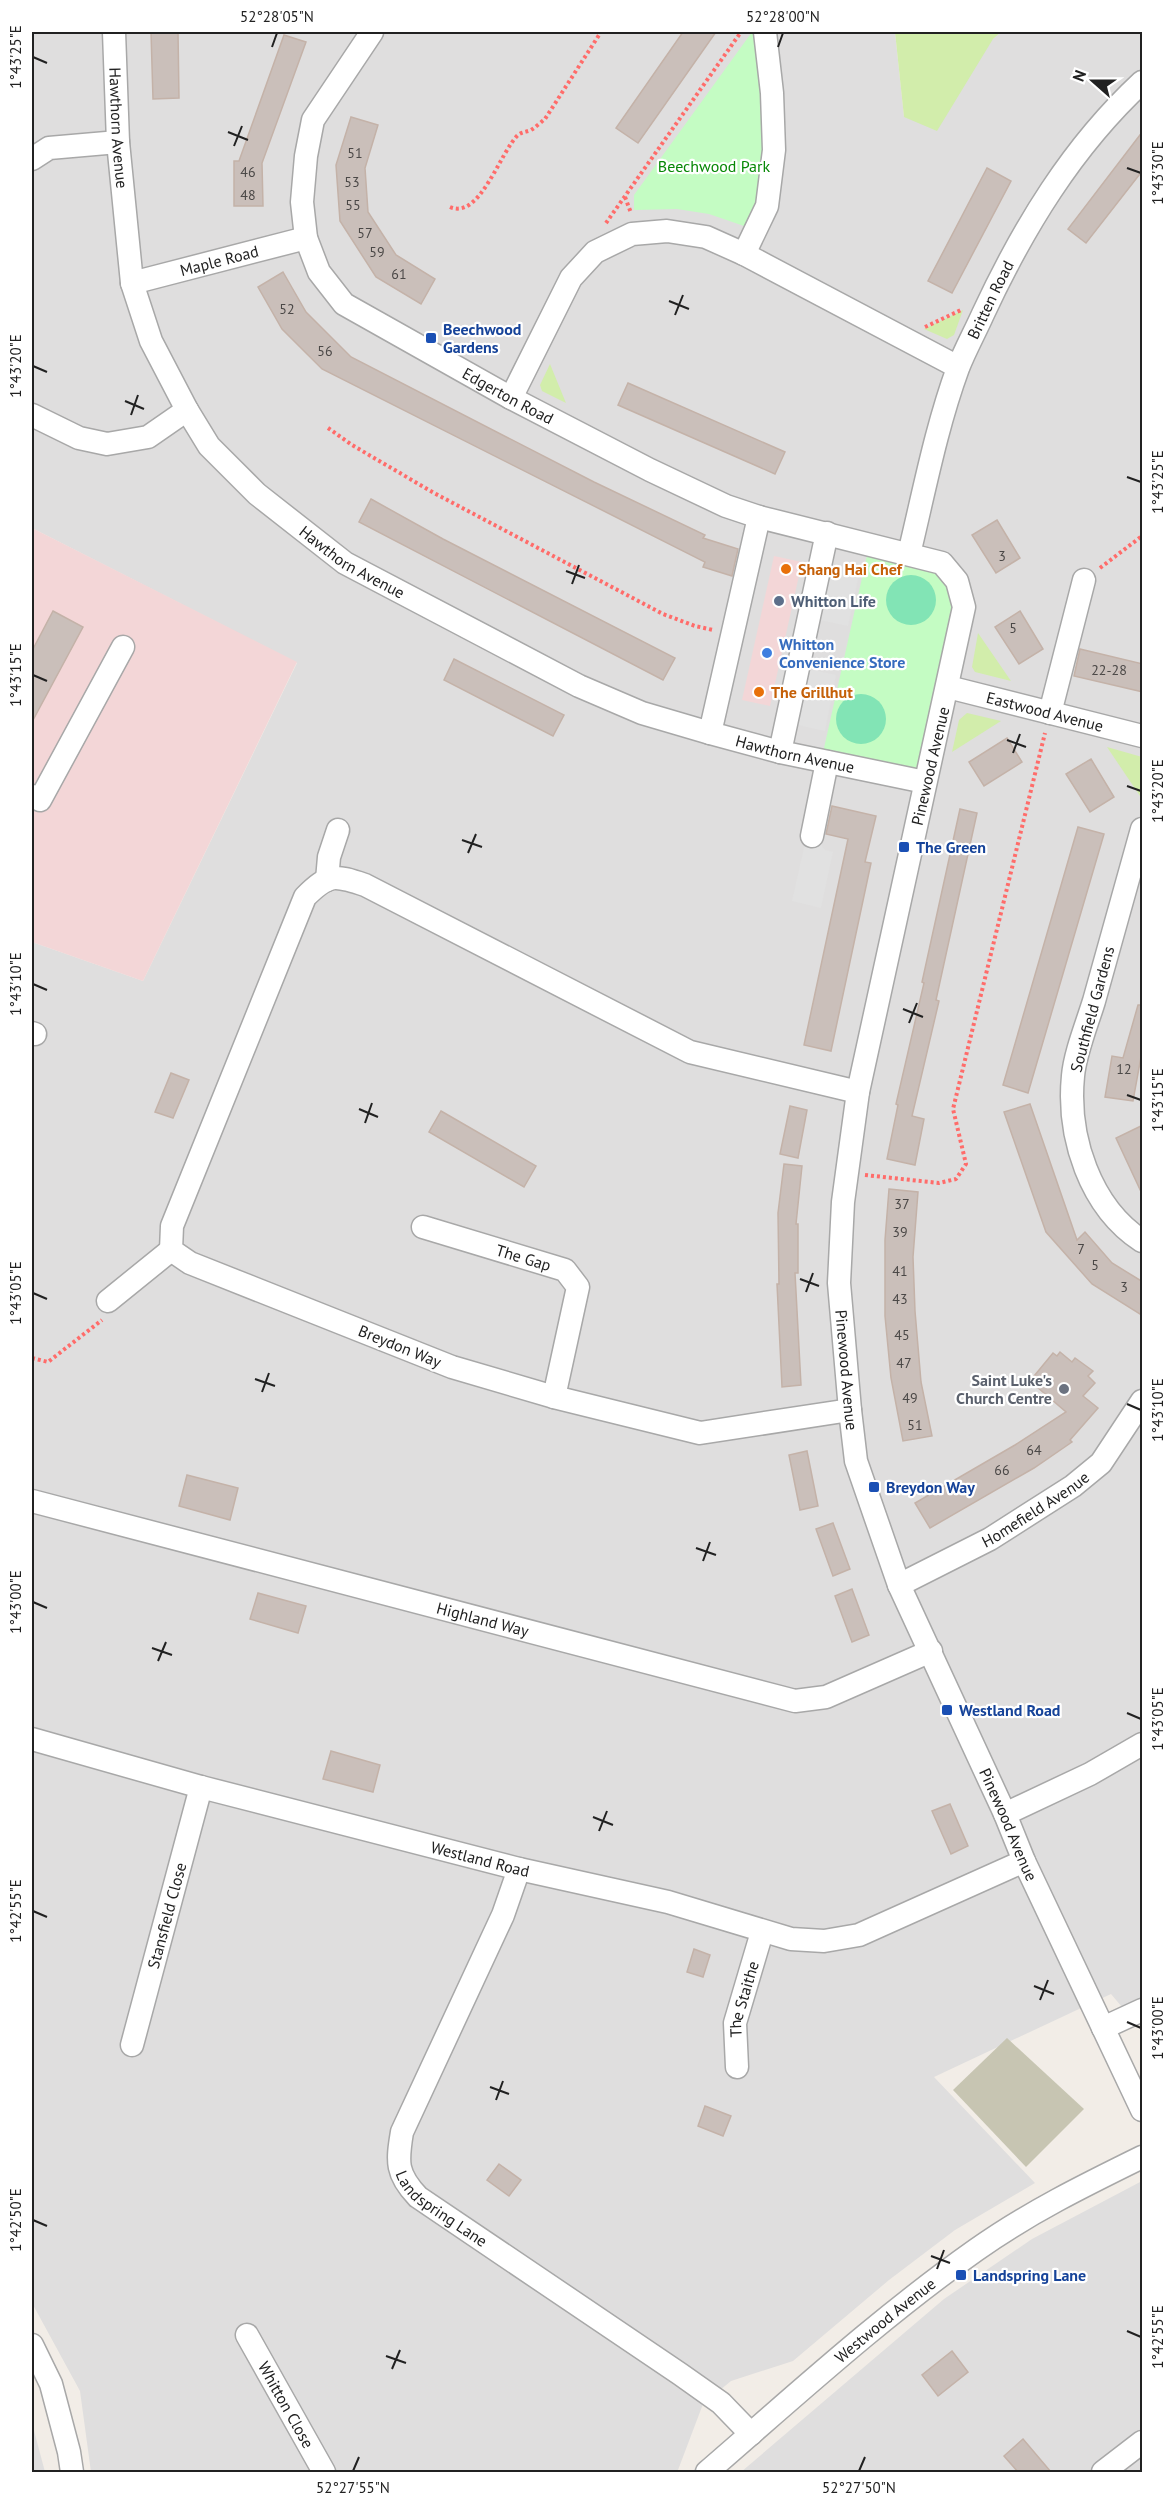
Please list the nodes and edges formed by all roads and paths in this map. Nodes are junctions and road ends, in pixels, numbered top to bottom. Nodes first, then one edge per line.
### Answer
1 (114, 32) edge
2 (372, 32) edge
3 (601, 32) edge
4 (741, 32) edge
5 (765, 32) edge
6 (1143, 82) edge
7 (118, 142) junction
8 (32, 159) edge
9 (625, 197) junction
10 (450, 207) dead end
11 (623, 218) dead end
12 (614, 220) dead end
13 (306, 238) junction
14 (744, 254) junction
15 (132, 283) junction
16 (965, 308) dead end
17 (921, 328) dead end
18 (958, 367) junction
19 (511, 398) junction
20 (187, 410) junction
21 (32, 415) edge
22 (328, 428) dead end
23 (759, 517) junction
24 (827, 533) junction
25 (1143, 536) edge
26 (909, 554) junction
27 (1084, 580) joint
28 (957, 581) joint
29 (731, 634) junction
30 (123, 647) dead end
31 (948, 687) junction
32 (1050, 713) junction
33 (710, 733) junction
34 (1143, 736) edge
35 (780, 752) junction
36 (827, 762) junction
37 (925, 782) junction
38 (32, 796) edge
39 (1143, 829) edge
40 (338, 830) dead end
41 (812, 836) dead end
42 (327, 880) junction
43 (858, 1092) junction
44 (846, 1174) junction
45 (423, 1227) dead end
46 (1143, 1241) edge
47 (171, 1250) junction
48 (108, 1309) joint
49 (32, 1358) edge
50 (555, 1397) junction
51 (1143, 1401) edge
52 (850, 1410) junction
53 (32, 1502) edge
54 (899, 1585) junction
55 (931, 1651) junction
56 (32, 1739) edge
57 (1143, 1744) edge
58 (201, 1788) junction
59 (1005, 1814) junction
60 (1024, 1861) junction
61 (519, 1869) junction
62 (762, 1932) junction
63 (1143, 2010) edge
64 (1103, 2028) junction
65 (132, 2045) dead end
66 (737, 2067) dead end
67 (1143, 2110) edge
68 (1143, 2157) edge
69 (247, 2335) dead end
70 (32, 2345) edge
71 (751, 2434) junction
72 (1143, 2442) edge
73 (72, 2472) edge
74 (324, 2472) edge
75 (707, 2472) edge
76 (1103, 2472) edge

1 - 7 street, Hawthorn Avenue
2 - 13 street, Edgerton Road
3 - 10 path
4 - 9 path
5 - 14 street
6 - 18 street, Britten Road
7 - 8 street
7 - 15 street, Hawthorn Avenue
9 - 11 path
9 - 12 path
13 - 15 street, Maple Road
13 - 19 street, Edgerton Road
14 - 18 street
14 - 19 street
15 - 20 street, Hawthorn Avenue
16 - 17 path
18 - 26 street, Britten Road
19 - 23 street, Edgerton Road
20 - 21 street
20 - 33 street, Hawthorn Avenue
22 - 29 path
23 - 24 street, Edgerton Road
23 - 29 street
24 - 26 street, Edgerton Road
24 - 35 street
25 - 27 path
26 - 28 street, Edgerton Road
27 - 32 street
28 - 31 street, Pinewood Avenue
29 - 33 street
30 - 38 street
31 - 32 street, Eastwood Avenue
31 - 37 street, Pinewood Avenue
32 - 34 street, Eastwood Avenue
32 - 44 path
33 - 35 street, Hawthorn Avenue
35 - 36 street, Hawthorn Avenue
36 - 37 street, Hawthorn Avenue
36 - 41 street
37 - 43 street, Pinewood Avenue
39 - 46 street, Southfield Gardens
40 - 42 street
42 - 43 street
42 - 47 street
43 - 44 street, Pinewood Avenue
44 - 52 street, Pinewood Avenue
45 - 50 street, The Gap
47 - 48 street
47 - 50 street, Breydon Way
48 - 49 path
50 - 52 street, Breydon Way
51 - 54 street, Homefield Avenue
52 - 54 street, Pinewood Avenue
53 - 55 street, Highland Way
54 - 55 street, Pinewood Avenue
55 - 59 street, Pinewood Avenue
56 - 58 street, Westland Road
57 - 59 street
58 - 61 street, Westland Road
58 - 65 street, Stansfield Close
59 - 60 street, Pinewood Avenue
60 - 62 street, Westland Road
60 - 64 street, Pinewood Avenue
61 - 62 street, Westland Road
61 - 71 street, Landspring Lane
62 - 66 street, The Staithe
63 - 64 street
64 - 67 street, Pinewood Avenue
68 - 71 street, Westwood Avenue
69 - 74 street, Whitton Close
70 - 73 street
71 - 75 street, Westwood Avenue
72 - 76 street

